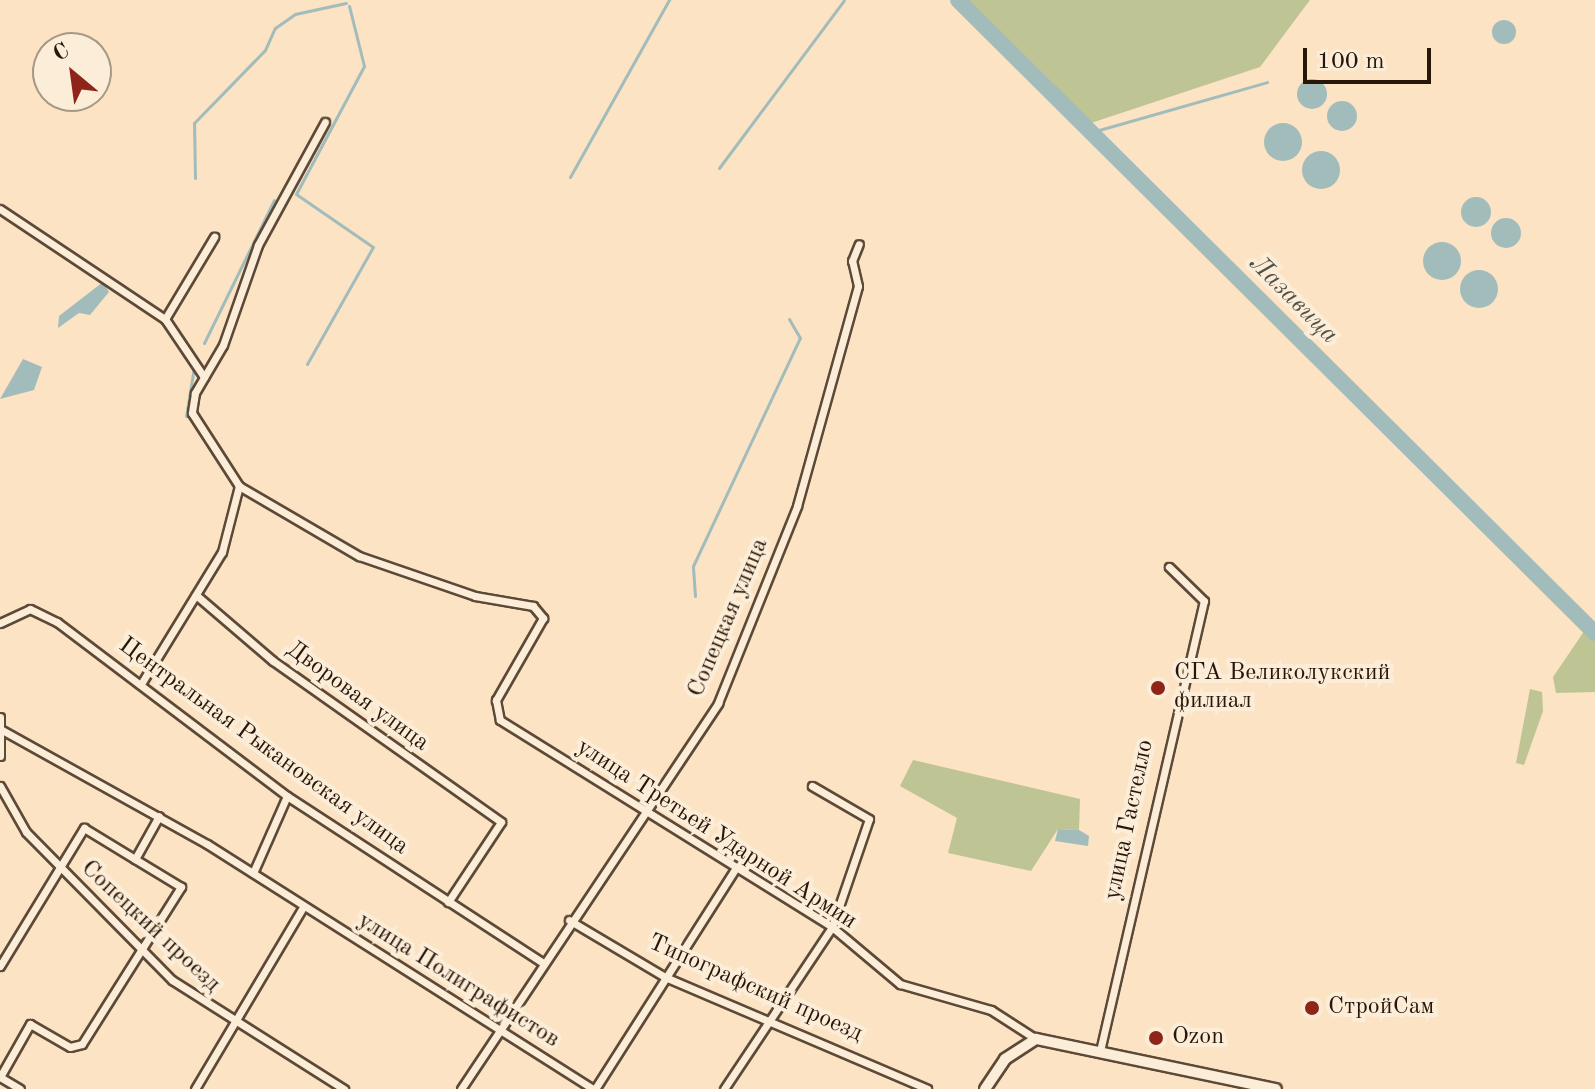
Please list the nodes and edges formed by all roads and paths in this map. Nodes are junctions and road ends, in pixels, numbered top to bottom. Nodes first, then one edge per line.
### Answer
1 (325, 122) dead end
2 (0, 209) edge
3 (214, 237) dead end
4 (859, 244) dead end
5 (165, 319) junction
6 (204, 377) junction
7 (239, 486) junction
8 (1169, 567) dead end
9 (196, 595) junction
10 (0, 623) edge
11 (141, 684) junction
12 (0, 717) edge
13 (2, 734) edge
14 (0, 756) edge
15 (0, 786) edge
16 (812, 786) dead end
17 (287, 796) junction
18 (639, 811) junction
19 (159, 816) junction
20 (135, 859) junction
21 (735, 869) junction
22 (59, 870) junction
23 (253, 873) junction
24 (448, 902) junction
25 (303, 907) junction
26 (569, 920) junction
27 (832, 927) junction
28 (141, 951) junction
29 (542, 962) junction
30 (0, 966) edge
31 (665, 977) junction
32 (771, 1022) junction
33 (236, 1026) junction
34 (498, 1030) junction
35 (1036, 1039) junction
36 (1100, 1051) junction
37 (0, 1077) edge
38 (20, 1089) edge
39 (195, 1089) edge
40 (344, 1089) edge
41 (461, 1089) edge
42 (594, 1089) edge
43 (724, 1089) edge
44 (927, 1089) edge
45 (985, 1089) edge
46 (1276, 1089) edge

1 - 6 street
2 - 5 street
3 - 5 street
4 - 18 street, Сопецкая улица
5 - 6 street
6 - 7 street
7 - 9 street
7 - 18 street, улица Третьей Ударной Армии
8 - 36 street, улица Гастелло
9 - 11 street
9 - 24 street, Дворовая улица
10 - 11 street, Центральная Рыкановская улица
11 - 17 street, Центральная Рыкановская улица
12 - 13 street
13 - 14 street
13 - 19 street
15 - 22 street, Сопецкий проезд
16 - 27 street
17 - 23 street
17 - 24 street, Центральная Рыкановская улица
18 - 21 street, улица Третьей Ударной Армии
18 - 26 street, Сопецкая улица
19 - 20 street
19 - 23 street
20 - 22 street
20 - 28 street
21 - 27 street, улица Третьей Ударной Армии
21 - 31 street
22 - 28 street, Сопецкий проезд
22 - 30 street
23 - 25 street, улица Полиграфистов
24 - 29 street, Центральная Рыкановская улица
25 - 33 street
25 - 34 street, улица Полиграфистов
26 - 29 street, Сопецкая улица
26 - 31 street, Типографский проезд
27 - 32 street
27 - 35 street, улица Третьей Ударной Армии
28 - 33 street, Сопецкий проезд
28 - 37 street
29 - 34 street, Сопецкая улица
31 - 32 street, Типографский проезд
31 - 42 street
32 - 43 street
32 - 44 street, Типографский проезд
33 - 39 street
33 - 40 street, Сопецкий проезд
34 - 41 street, Сопецкая улица
34 - 42 street, улица Полиграфистов
35 - 36 main road, улица Третьей Ударной Армии
35 - 45 main road
36 - 46 main road, улица Третьей Ударной Армии
37 - 38 street

